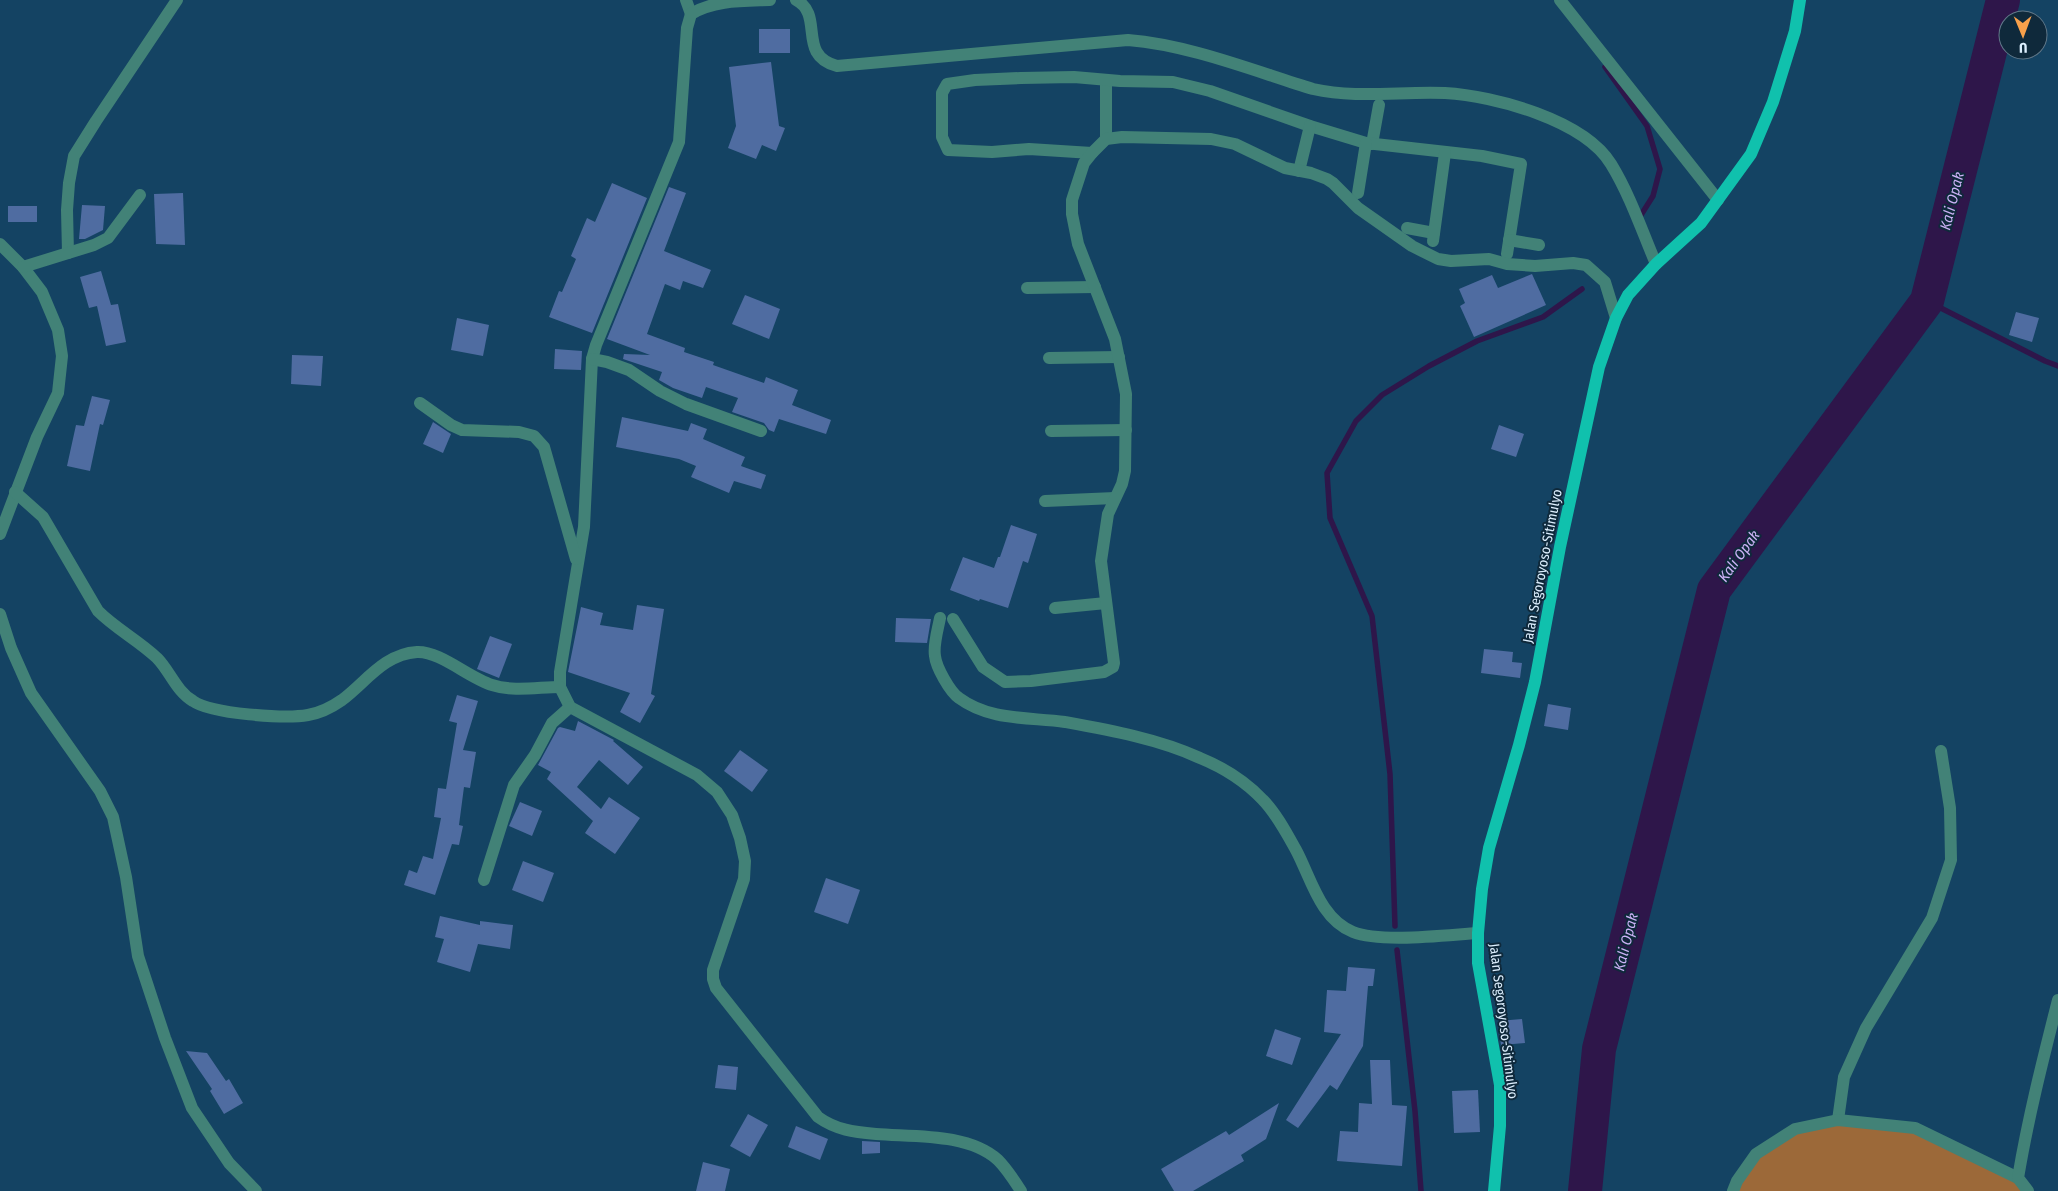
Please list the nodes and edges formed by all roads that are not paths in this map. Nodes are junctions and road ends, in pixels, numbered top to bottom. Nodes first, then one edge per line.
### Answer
1 (177, 0) edge
2 (686, 0) edge
3 (770, 0) edge
4 (796, 0) edge
5 (1560, 0) edge
6 (1800, 0) edge
7 (691, 14) junction
8 (1106, 80) junction
9 (1379, 105) dead end
10 (1310, 126) junction
11 (1106, 139) junction
12 (1369, 144) junction
13 (1092, 153) junction
14 (1445, 153) junction
15 (1298, 171) junction
16 (1358, 193) dead end
17 (140, 195) dead end
18 (1718, 200) junction
19 (1407, 228) dead end
20 (1509, 240) junction
21 (0, 244) edge
22 (1539, 245) dead end
23 (68, 253) junction
24 (1507, 254) dead end
25 (1656, 264) junction
26 (22, 267) junction
27 (1095, 287) junction
28 (1027, 288) dead end
29 (1616, 318) junction
30 (1119, 357) junction
31 (1049, 358) dead end
32 (592, 359) junction
33 (420, 404) dead end
34 (1126, 430) junction
35 (761, 431) dead end
36 (1051, 431) dead end
37 (15, 492) junction
38 (1114, 498) junction
39 (1045, 501) dead end
40 (0, 534) edge
41 (578, 564) junction
42 (1106, 603) junction
43 (1055, 608) dead end
44 (0, 614) edge
45 (560, 687) junction
46 (570, 707) junction
47 (1941, 750) dead end
48 (484, 880) dead end
49 (1478, 933) junction
50 (2058, 1000) edge
51 (1838, 1120) junction
52 (2018, 1178) junction
53 (256, 1191) edge
54 (1021, 1191) edge
55 (1494, 1191) edge
56 (1734, 1191) edge
57 (2028, 1191) edge

1 - 23 street
2 - 7 street
3 - 7 street
4 - 25 street
5 - 18 street
6 - 18 main road, Jalan Segoroyoso-Sitimulyo
7 - 32 street
8 - 10 street
8 - 11 street
8 - 13 street
9 - 12 street
10 - 12 street
10 - 15 street
11 - 13 street
11 - 15 street
12 - 14 street
12 - 16 street
13 - 27 street
14 - 19 street
14 - 20 street
15 - 29 street
17 - 23 street
18 - 25 main road, Jalan Segoroyoso-Sitimulyo
20 - 22 street
20 - 24 street
21 - 26 street
23 - 26 street
25 - 29 main road, Jalan Segoroyoso-Sitimulyo
26 - 37 street
27 - 28 street
27 - 30 street
29 - 49 main road, Jalan Segoroyoso-Sitimulyo
30 - 31 street
30 - 34 street
32 - 35 street
32 - 41 street
33 - 41 street
34 - 36 street
34 - 38 street
37 - 40 street
37 - 45 street
38 - 39 street
38 - 42 street
41 - 45 street
42 - 43 street
42 - 49 street
44 - 53 street
45 - 46 street
46 - 48 street
46 - 54 street
47 - 51 street
49 - 55 main road, Jalan Segoroyoso-Sitimulyo
50 - 52 street
51 - 52 street
51 - 56 street
52 - 57 street

